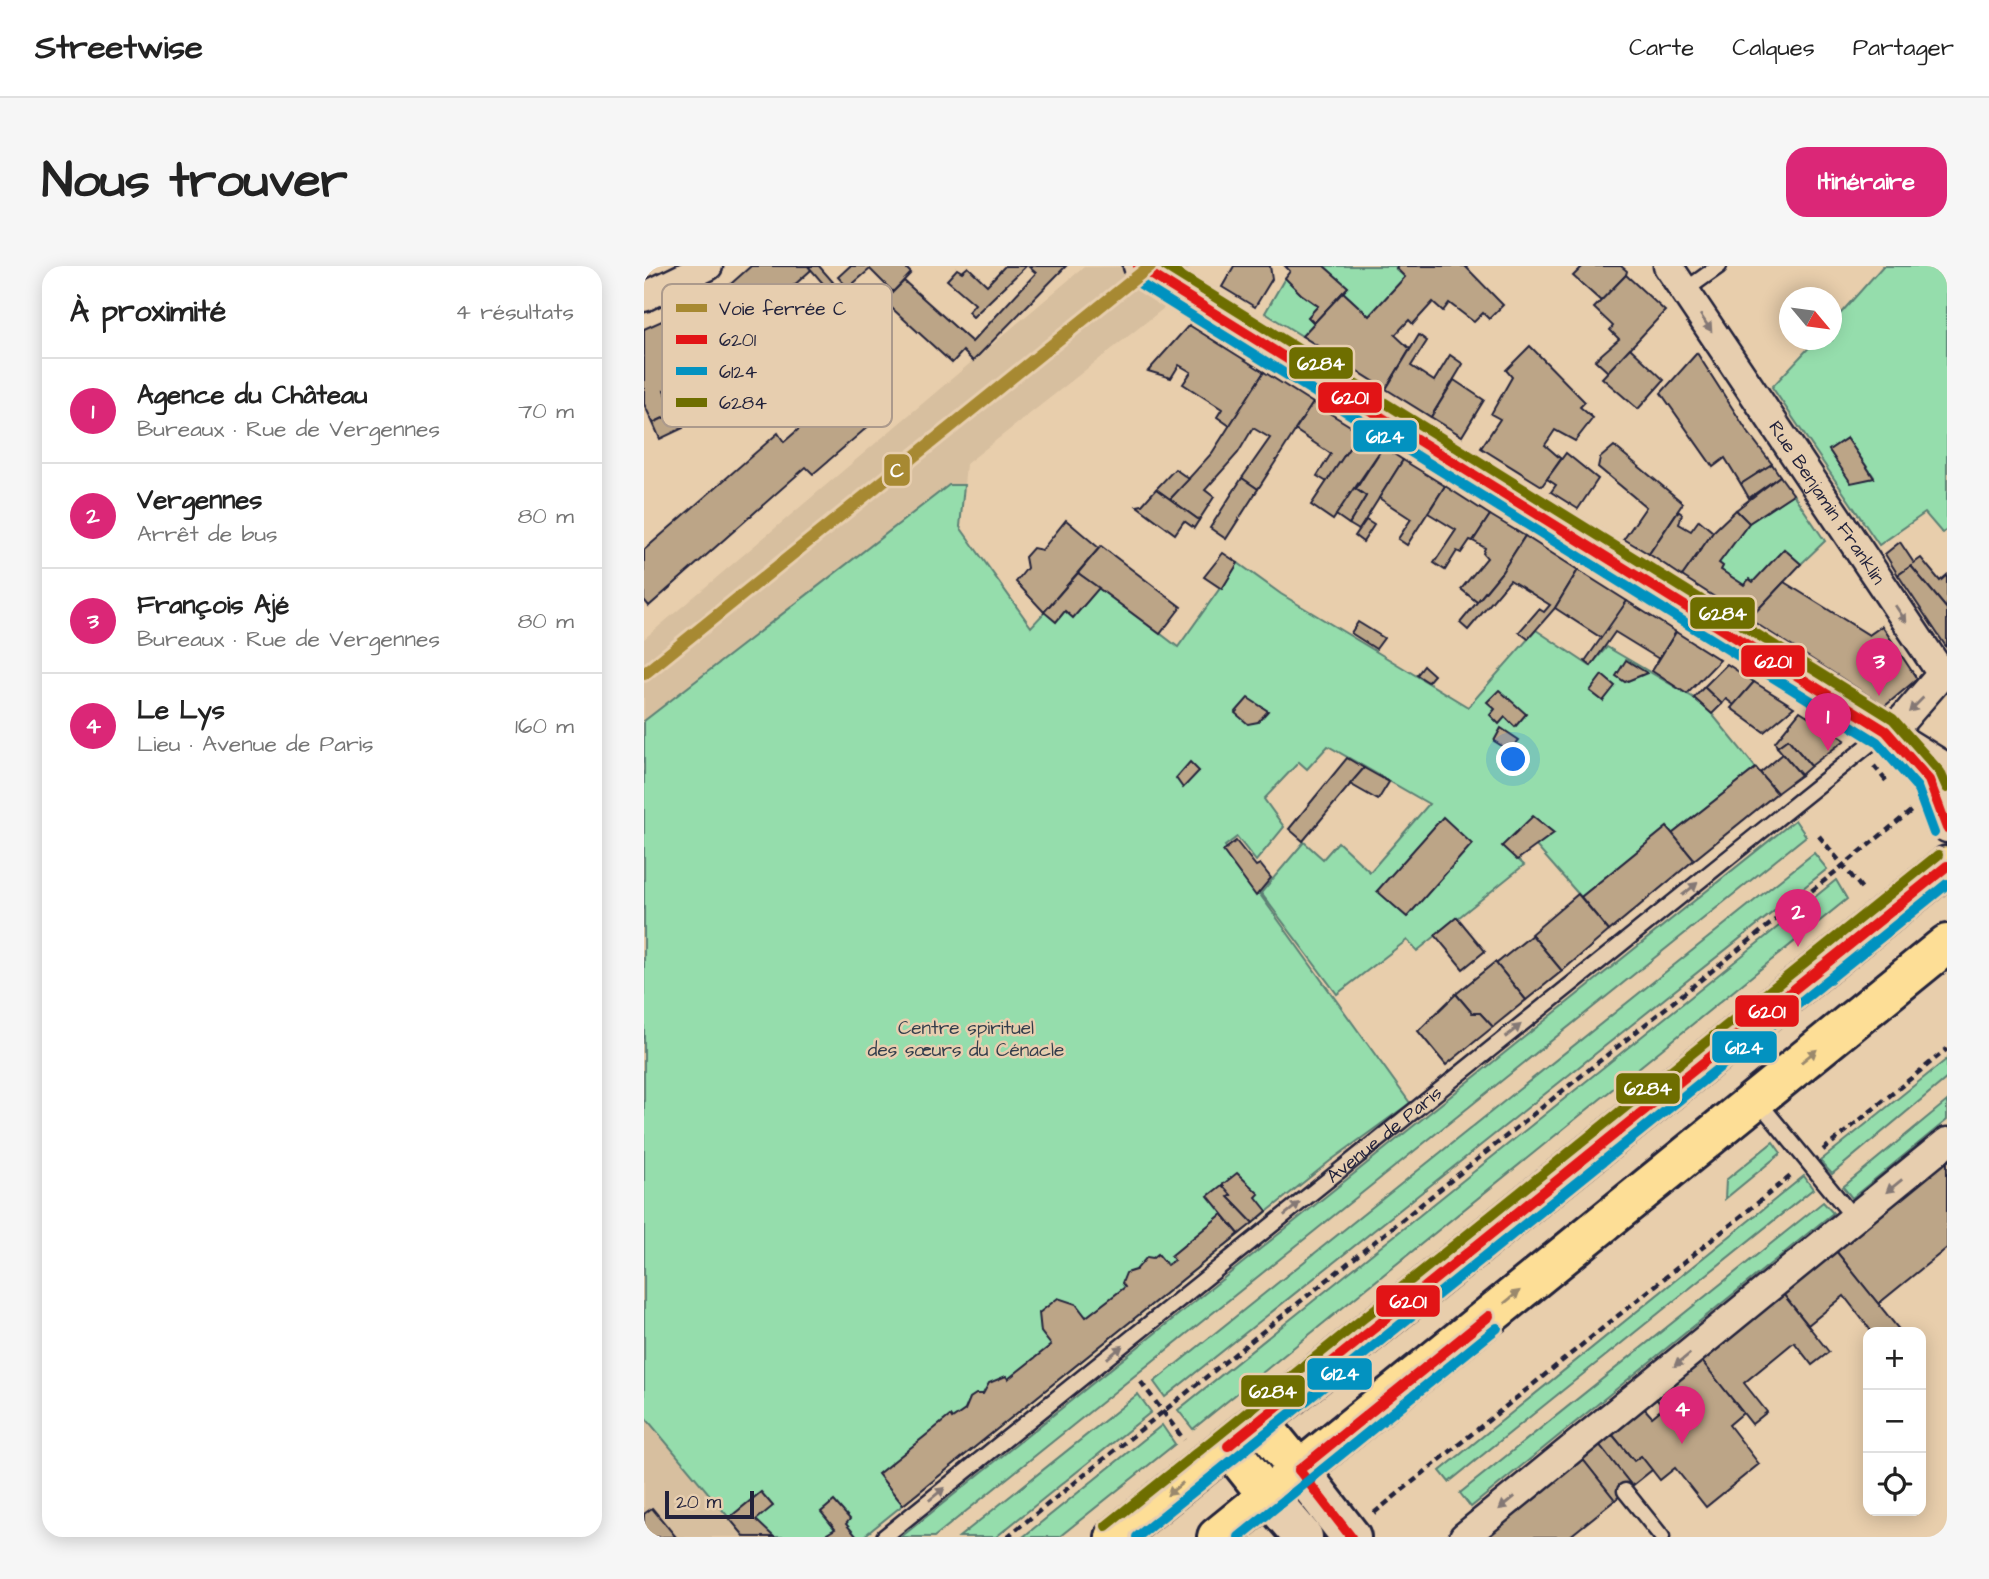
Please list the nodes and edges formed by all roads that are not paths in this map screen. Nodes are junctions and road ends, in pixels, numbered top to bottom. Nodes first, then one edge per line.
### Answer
1 (708, 266) edge
2 (1138, 266) edge
3 (1668, 266) edge
4 (1719, 266) edge
5 (1695, 283) junction
6 (671, 284) edge
7 (662, 288) edge
8 (644, 297) edge
9 (1945, 672) edge
10 (1886, 730) junction
11 (1947, 768) edge
12 (1947, 828) edge
13 (1947, 866) edge
14 (1947, 944) edge
15 (1756, 1099) junction
16 (1947, 1142) edge
17 (1854, 1218) junction
18 (1259, 1421) junction
19 (1228, 1446) junction
20 (1299, 1471) junction
21 (1625, 1491) dead end
22 (1268, 1496) junction
23 (1358, 1528) edge
24 (884, 1537) edge
25 (1115, 1537) edge
26 (1217, 1537) edge
27 (1303, 1537) edge
28 (1464, 1537) edge
29 (1662, 1537) edge

1 - 6 street
2 - 10 street
3 - 5 street, Rue Benjamin Franklin
4 - 5 lane
5 -> 9 street, Rue Benjamin Franklin
7 - 8 street
9 -> 10 street, Rue Benjamin Franklin
10 - 11 street
10 - 12 street
24 -> 10 lane, Avenue de Paris
13 - 18 main road
15 -> 14 main road
15 - 17 lane
20 -> 15 main road
16 -> 17 street
17 -> 28 street
18 - 19 main road
18 - 20 main road
19 - 22 main road
19 -> 25 main road
20 - 22 main road
20 - 23 main road
21 - 29 lane
22 - 26 main road
22 - 27 main road

